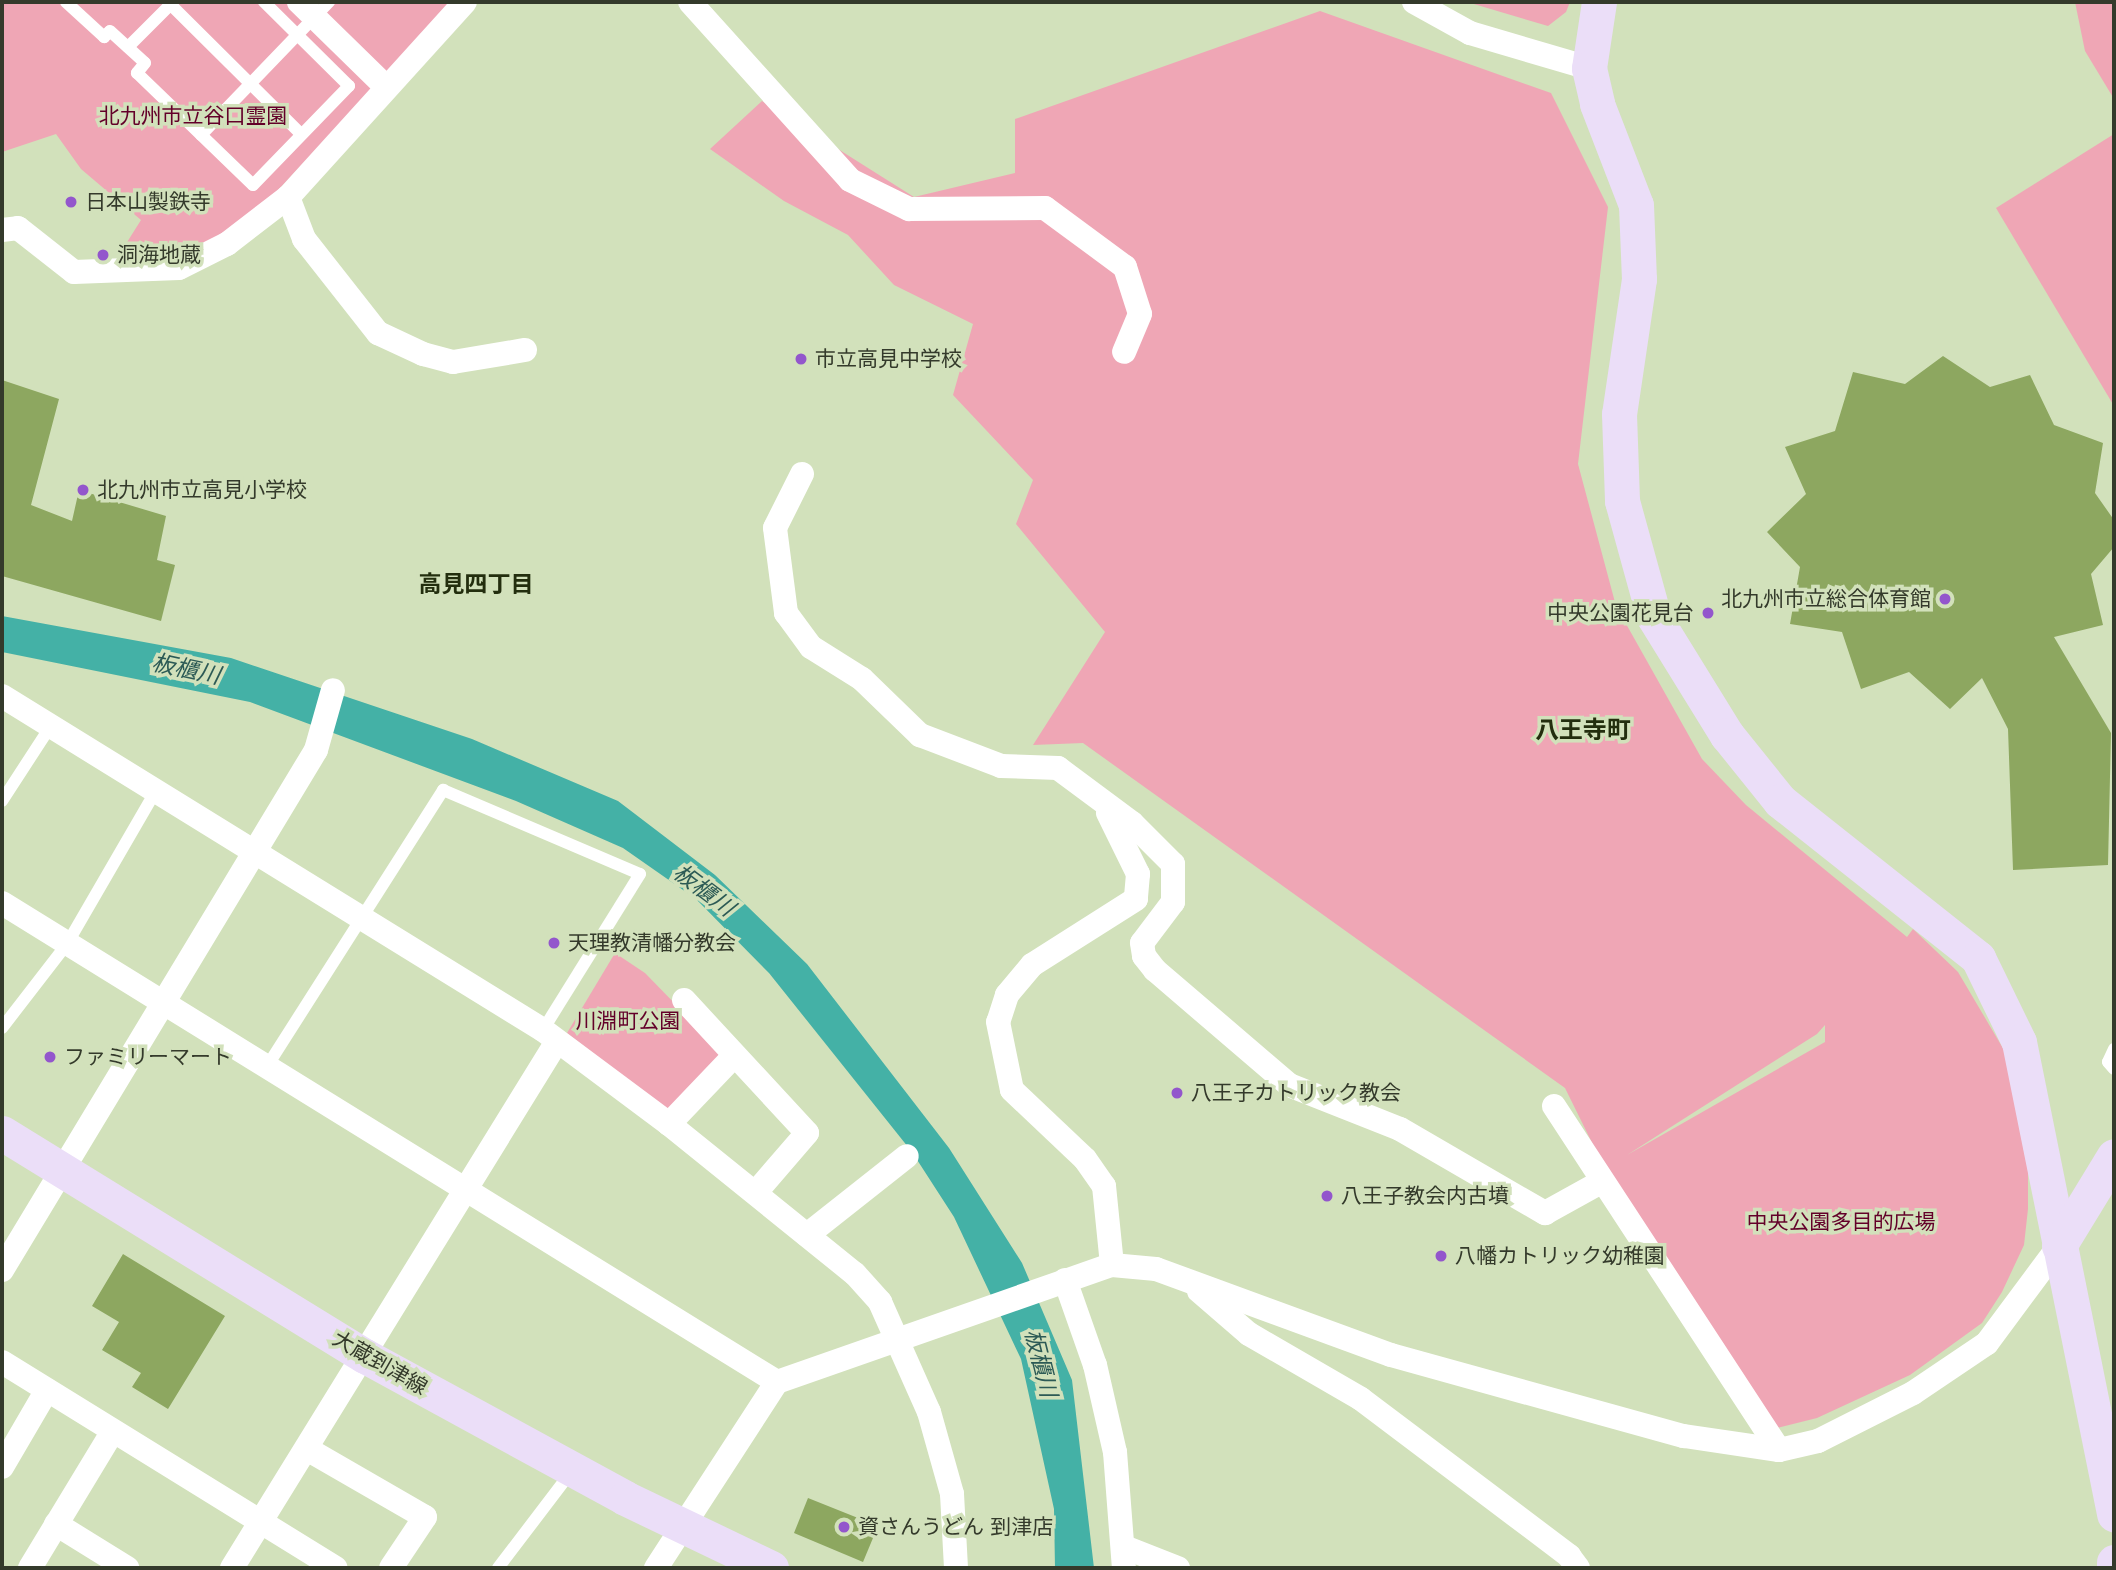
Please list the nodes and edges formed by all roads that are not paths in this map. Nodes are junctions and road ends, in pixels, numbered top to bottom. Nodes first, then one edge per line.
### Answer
1 (66, 2) edge
2 (264, 2) edge
3 (465, 2) edge
4 (690, 2) edge
5 (1414, 2) edge
6 (1599, 2) edge
7 (170, 3) edge
8 (309, 14) edge
9 (128, 47) junction
10 (1589, 68) junction
11 (250, 83) junction
12 (385, 86) junction
13 (301, 134) junction
14 (201, 135) junction
15 (288, 197) junction
16 (10, 229) edge
17 (525, 350) dead end
18 (1124, 352) dead end
19 (802, 474) dead end
20 (333, 691) dead end
21 (2, 696) edge
22 (50, 727) junction
23 (155, 792) junction
24 (2, 801) edge
25 (1102, 804) junction
26 (252, 852) junction
27 (2, 903) edge
28 (359, 918) junction
29 (67, 944) junction
30 (684, 1000) dead end
31 (160, 1002) junction
32 (2, 1028) edge
33 (550, 1037) junction
34 (2114, 1049) edge
35 (735, 1055) junction
36 (266, 1068) junction
37 (2114, 1069) edge
38 (1554, 1105) dead end
39 (669, 1124) junction
40 (2, 1133) edge
41 (907, 1156) dead end
42 (2114, 1156) edge
43 (61, 1170) junction
44 (1601, 1182) junction
45 (465, 1189) junction
46 (756, 1192) junction
47 (807, 1235) junction
48 (2059, 1246) junction
49 (1112, 1265) junction
50 (2, 1270) edge
51 (1188, 1281) junction
52 (1060, 1282) junction
53 (896, 1337) junction
54 (365, 1356) junction
55 (2, 1362) edge
56 (777, 1382) junction
57 (47, 1390) junction
58 (113, 1431) junction
59 (307, 1449) junction
60 (1780, 1450) junction
61 (2, 1467) edge
62 (572, 1471) junction
63 (2114, 1515) edge
64 (260, 1522) junction
65 (56, 1524) junction
66 (681, 1527) junction
67 (1124, 1557) edge
68 (2114, 1562) edge
69 (30, 1568) edge
70 (127, 1568) edge
71 (232, 1568) edge
72 (335, 1568) edge
73 (391, 1568) edge
74 (498, 1568) edge
75 (656, 1568) edge
76 (771, 1568) edge
77 (956, 1568) edge
78 (1178, 1568) edge
79 (1578, 1568) edge
80 (2114, 1568) edge

1 - 9 lane
2 - 8 lane
3 - 12 street
4 - 18 street
5 - 10 street
6 - 10 street
7 - 9 lane
7 - 11 lane
8 - 11 lane
8 - 12 street
8 - 13 lane
9 - 14 lane
10 - 48 street
11 - 13 lane
11 - 14 lane
12 - 15 street
13 - 14 lane
15 - 16 street
15 - 17 street
19 - 25 street
20 - 26 street
21 - 22 street
22 - 23 street
22 - 24 lane
23 - 26 street
23 - 29 lane
25 - 44 street
25 - 49 street
26 - 28 street
26 - 31 street
27 - 29 street
28 - 33 street
28 - 33 lane
28 - 36 lane
29 - 31 street
29 - 32 lane
30 - 35 street
31 - 36 street
31 - 43 street
33 - 39 street
33 - 45 street
34 - 37 lane
35 - 39 street
35 - 46 street
36 - 45 street
38 - 44 street
39 - 46 street
40 - 43 street, 大蔵到津線
41 - 47 street
42 - 48 street
43 - 50 street
43 - 54 street, 大蔵到津線
44 - 60 street
45 - 54 street
45 - 56 street
46 - 47 street
47 - 53 street
48 - 60 street
48 - 63 street
49 - 51 street
49 - 52 street
51 - 60 street
51 - 79 street
52 - 53 street
52 - 67 street
53 - 56 street
53 - 77 street
54 - 59 street
54 - 62 street, 大蔵到津線
55 - 57 street
56 - 66 street
57 - 58 street
57 - 61 street
58 - 64 street
58 - 65 street
59 - 64 street
59 - 73 street
62 - 66 street, 大蔵到津線
62 - 74 lane
64 - 71 street
64 - 72 street
65 - 69 street
65 - 70 street
66 - 75 street
66 - 76 street, 大蔵到津線
67 - 78 street
68 - 80 street

